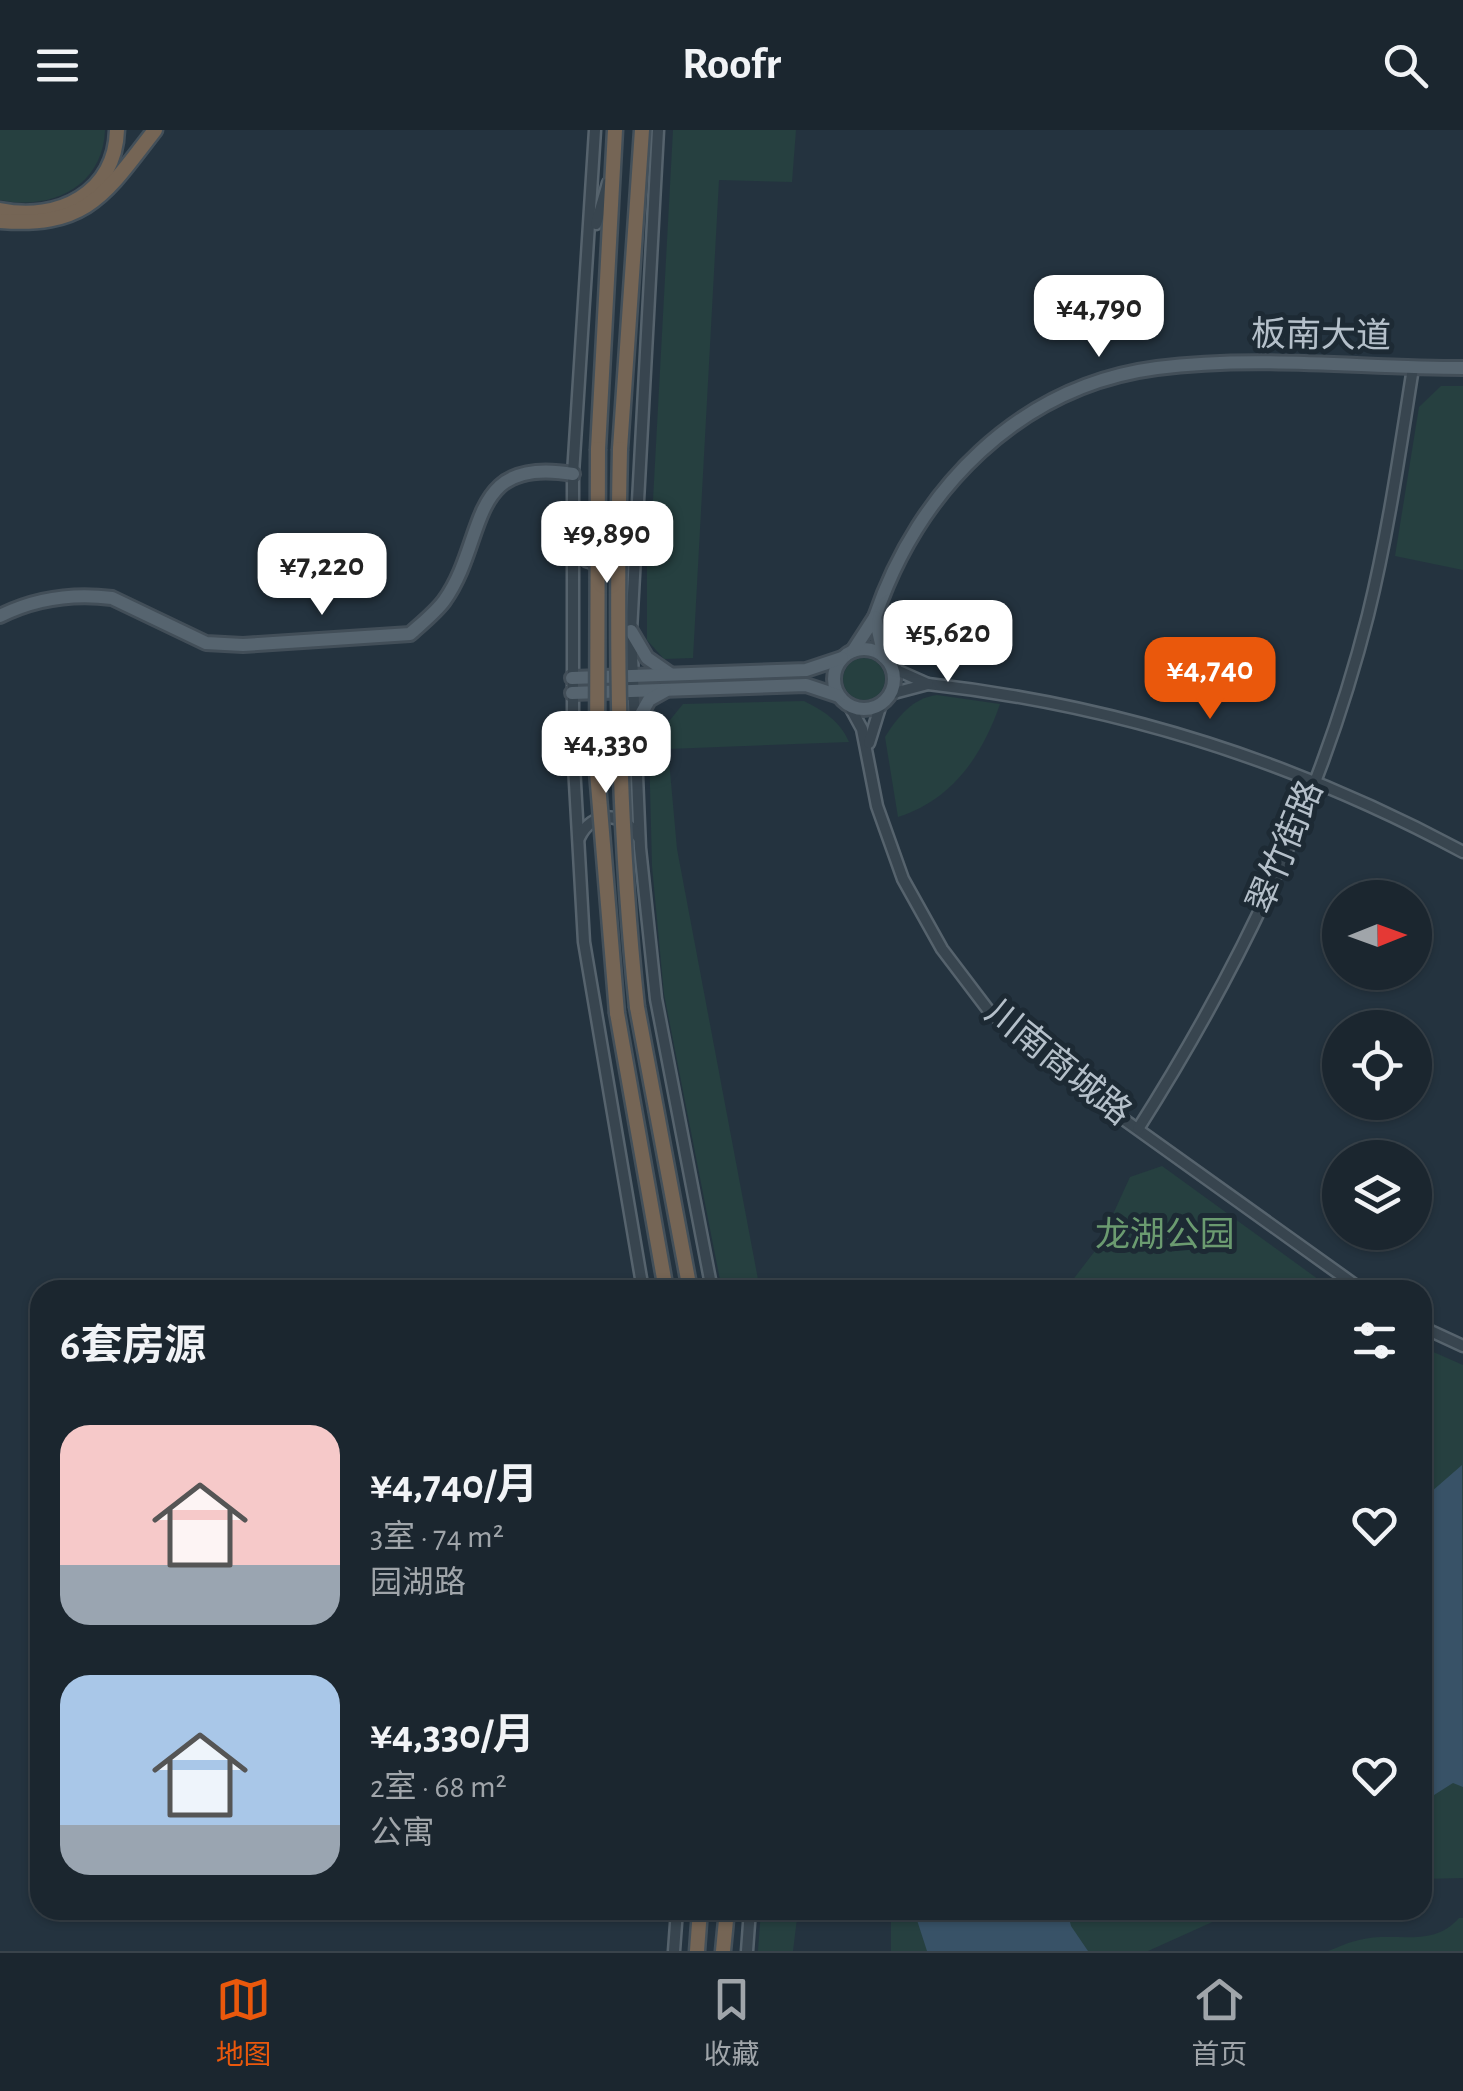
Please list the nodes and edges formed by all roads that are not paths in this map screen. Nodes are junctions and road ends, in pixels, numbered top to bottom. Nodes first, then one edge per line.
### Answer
1 (118, 130) edge
2 (155, 130) edge
3 (595, 130) edge
4 (615, 130) edge
5 (642, 130) edge
6 (658, 130) edge
7 (614, 160) junction
8 (652, 196) junction
9 (0, 210) edge
10 (0, 222) edge
11 (590, 244) junction
12 (1413, 368) junction
13 (1463, 368) edge
14 (573, 474) junction
15 (635, 538) junction
16 (573, 539) junction
17 (0, 616) edge
18 (875, 618) junction
19 (632, 632) junction
20 (847, 655) junction
21 (888, 662) junction
22 (673, 675) junction
23 (572, 678) junction
24 (632, 684) junction
25 (928, 684) junction
26 (666, 690) junction
27 (572, 693) junction
28 (885, 699) junction
29 (844, 700) junction
30 (634, 725) junction
31 (868, 749) junction
32 (1316, 780) junction
33 (640, 848) junction
34 (578, 852) junction
35 (1463, 852) edge
36 (1138, 1128) junction
37 (645, 1280) edge
38 (664, 1280) edge
39 (688, 1280) edge
40 (708, 1280) edge
41 (1348, 1280) edge
42 (1432, 1332) edge
43 (1463, 1346) edge
44 (677, 1920) edge
45 (699, 1920) edge
46 (726, 1920) edge
47 (749, 1920) edge
48 (674, 1951) edge
49 (697, 1951) edge
50 (724, 1951) edge
51 (747, 1951) edge

1 - 9 highway
2 - 10 highway
3 - 11 street
4 - 7 highway
5 - 8 street
5 - 39 highway, bridge
6 - 8 street
7 - 11 street
7 - 38 highway, bridge
8 - 15 street
11 - 14 street
12 - 13 main road, 板南大道
12 - 18 main road, 板南大道
12 - 32 street, 翠竹街路
14 - 16 street
14 - 17 main road
15 - 16 street
15 - 19 street
16 - 23 street
18 - 20 main road, 板南大道
18 - 21 main road
19 - 22 main road
19 - 24 street
20 - 21 main road
20 - 22 main road
20 - 29 main road
21 - 25 street
21 - 28 main road
22 - 24 main road
23 - 24 main road
23 - 27 street
24 - 26 main road
24 - 27 main road
24 - 30 street
25 - 28 street
25 - 32 street
26 - 29 main road
26 - 30 main road
27 - 34 street
28 - 29 main road
28 - 31 street
29 - 31 street
30 - 33 street
31 - 36 street, 川南商城路
32 - 35 street
32 - 36 street, 翠竹街路
33 - 34 street
33 - 40 street
34 - 37 street
36 - 41 street, 川南商城路
42 - 43 street
44 - 48 street
45 - 49 highway
46 - 50 highway
47 - 51 street

